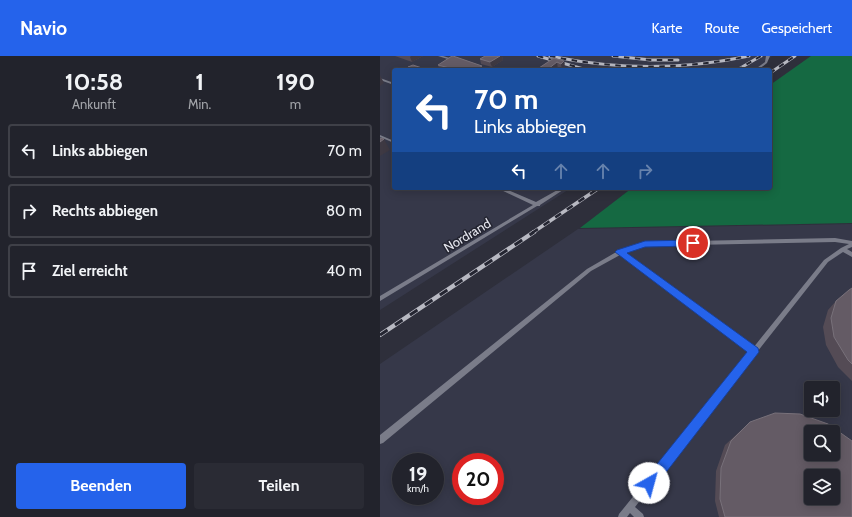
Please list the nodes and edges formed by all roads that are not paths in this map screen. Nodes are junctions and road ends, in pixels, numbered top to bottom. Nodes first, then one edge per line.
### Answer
1 (440, 56) edge
2 (768, 56) edge
3 (455, 61) edge
4 (758, 68) edge
5 (380, 79) edge
6 (392, 83) edge
7 (380, 136) edge
8 (392, 141) edge
9 (504, 190) edge
10 (561, 190) edge
11 (538, 205) junction
12 (852, 244) edge
13 (843, 249) junction
14 (620, 252) junction
15 (852, 255) edge
16 (380, 300) edge
17 (754, 352) junction
18 (380, 440) edge
19 (630, 507) junction
20 (622, 517) edge
21 (640, 517) edge

1 - 3 lane
2 - 4 lane
5 - 6 lane
7 - 8 lane
9 - 11 lane
10 - 11 lane, Nordrand
11 - 16 lane, Nordrand
12 - 13 lane
12 - 14 lane
13 - 15 lane
13 - 17 lane
14 - 17 lane
14 - 18 lane
17 - 19 lane
19 - 20 lane
19 - 21 lane

